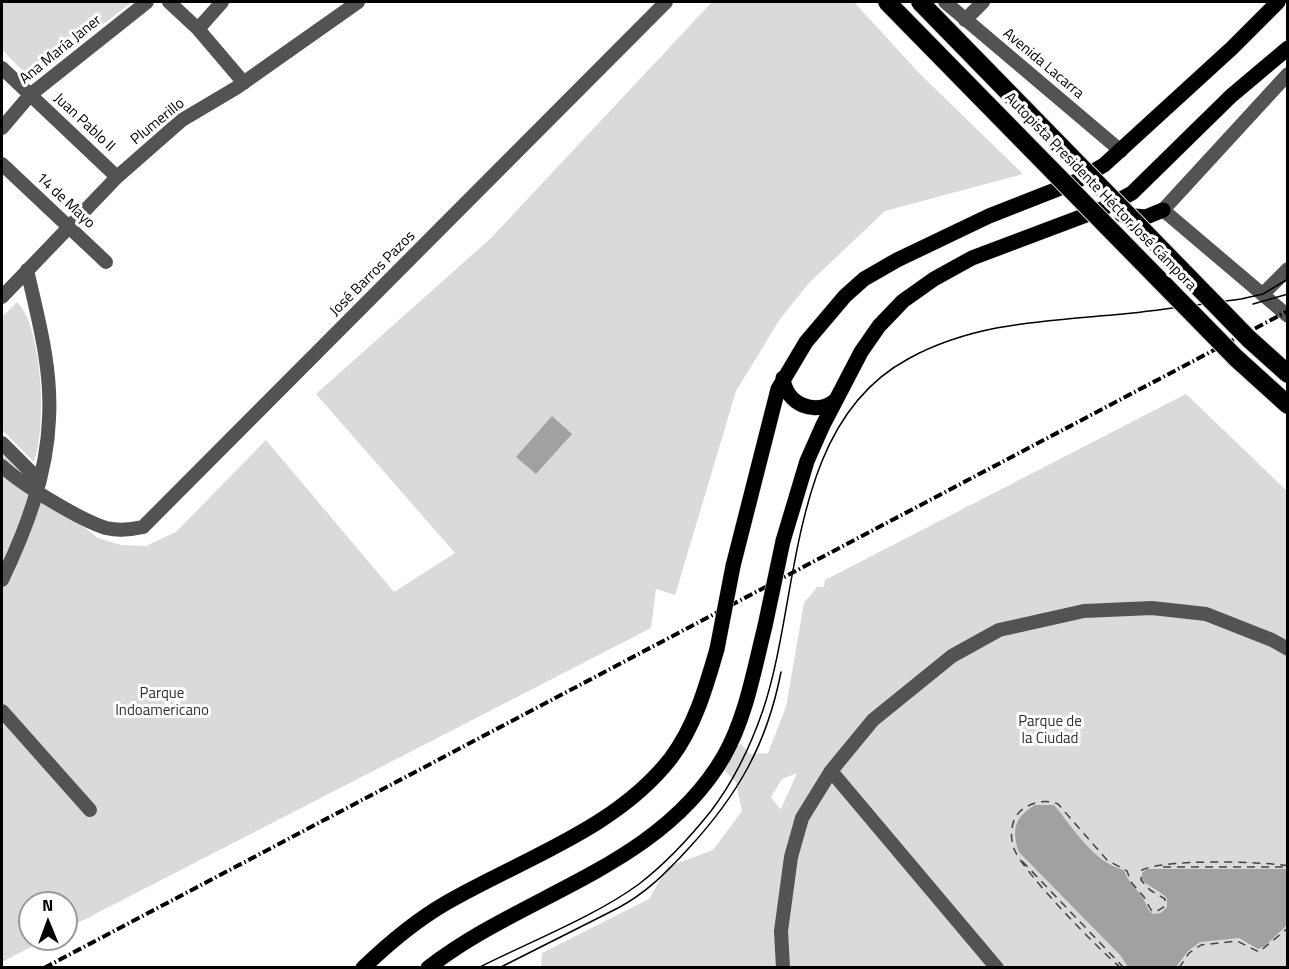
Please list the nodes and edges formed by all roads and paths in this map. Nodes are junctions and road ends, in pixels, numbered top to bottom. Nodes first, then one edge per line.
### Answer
1 (147, 2) edge
2 (170, 2) edge
3 (222, 2) edge
4 (358, 2) edge
5 (666, 2) edge
6 (887, 2) edge
7 (920, 2) edge
8 (945, 2) edge
9 (983, 2) edge
10 (1278, 2) edge
11 (965, 20) junction
12 (198, 29) junction
13 (1287, 48) edge
14 (2, 68) edge
15 (1287, 74) edge
16 (244, 83) junction
17 (30, 95) junction
18 (2, 128) edge
19 (1121, 152) junction
20 (2, 164) edge
21 (117, 177) junction
22 (1102, 209) junction
23 (1164, 210) junction
24 (69, 227) junction
25 (106, 262) dead end
26 (1287, 269) edge
27 (27, 270) junction
28 (1287, 283) edge
29 (1263, 294) junction
30 (2, 297) edge
31 (1287, 316) edge
32 (1287, 374) edge
33 (783, 378) junction
34 (836, 400) junction
35 (1287, 405) edge
36 (2, 443) edge
37 (2, 466) edge
38 (38, 485) junction
39 (2, 580) edge
40 (1287, 649) edge
41 (2, 711) edge
42 (831, 771) junction
43 (90, 810) dead end
44 (363, 968) edge
45 (428, 968) edge
46 (783, 968) edge
47 (997, 968) edge

1 - 17 street, Ana María Janer
2 - 12 street
3 - 12 street
4 - 16 street, Plumerillo
5 - 38 street, José Barros Pazos
6 - 35 highway, Autopista Presidente Héctor José Cámpora, bridge
7 - 32 highway, Autopista Presidente Héctor José Cámpora, bridge
8 - 11 street, Avenida Lacarra
9 - 11 street
10 - 19 main road
11 - 19 street, Avenida Lacarra
12 - 16 street
13 - 22 main road
14 - 17 street, Juan Pablo II
15 - 23 street
16 - 21 street, Plumerillo
17 - 18 street, Ana María Janer
17 - 21 street, Juan Pablo II
19 - 33 main road
20 - 24 street, 14 de Mayo
21 - 24 street, Plumerillo
22 - 23 main road
22 - 34 main road
23 - 29 street
24 - 25 street, 14 de Mayo
24 - 27 street, Plumerillo
26 - 29 street
27 - 30 street, Plumerillo
27 - 38 street
28 - 29 street
29 - 31 street
33 - 34 main road
33 - 44 main road, bridge
34 - 45 main road, bridge
36 - 38 street
37 - 38 street
38 - 39 street
40 - 42 street
41 - 43 street
42 - 46 street
42 - 47 street

